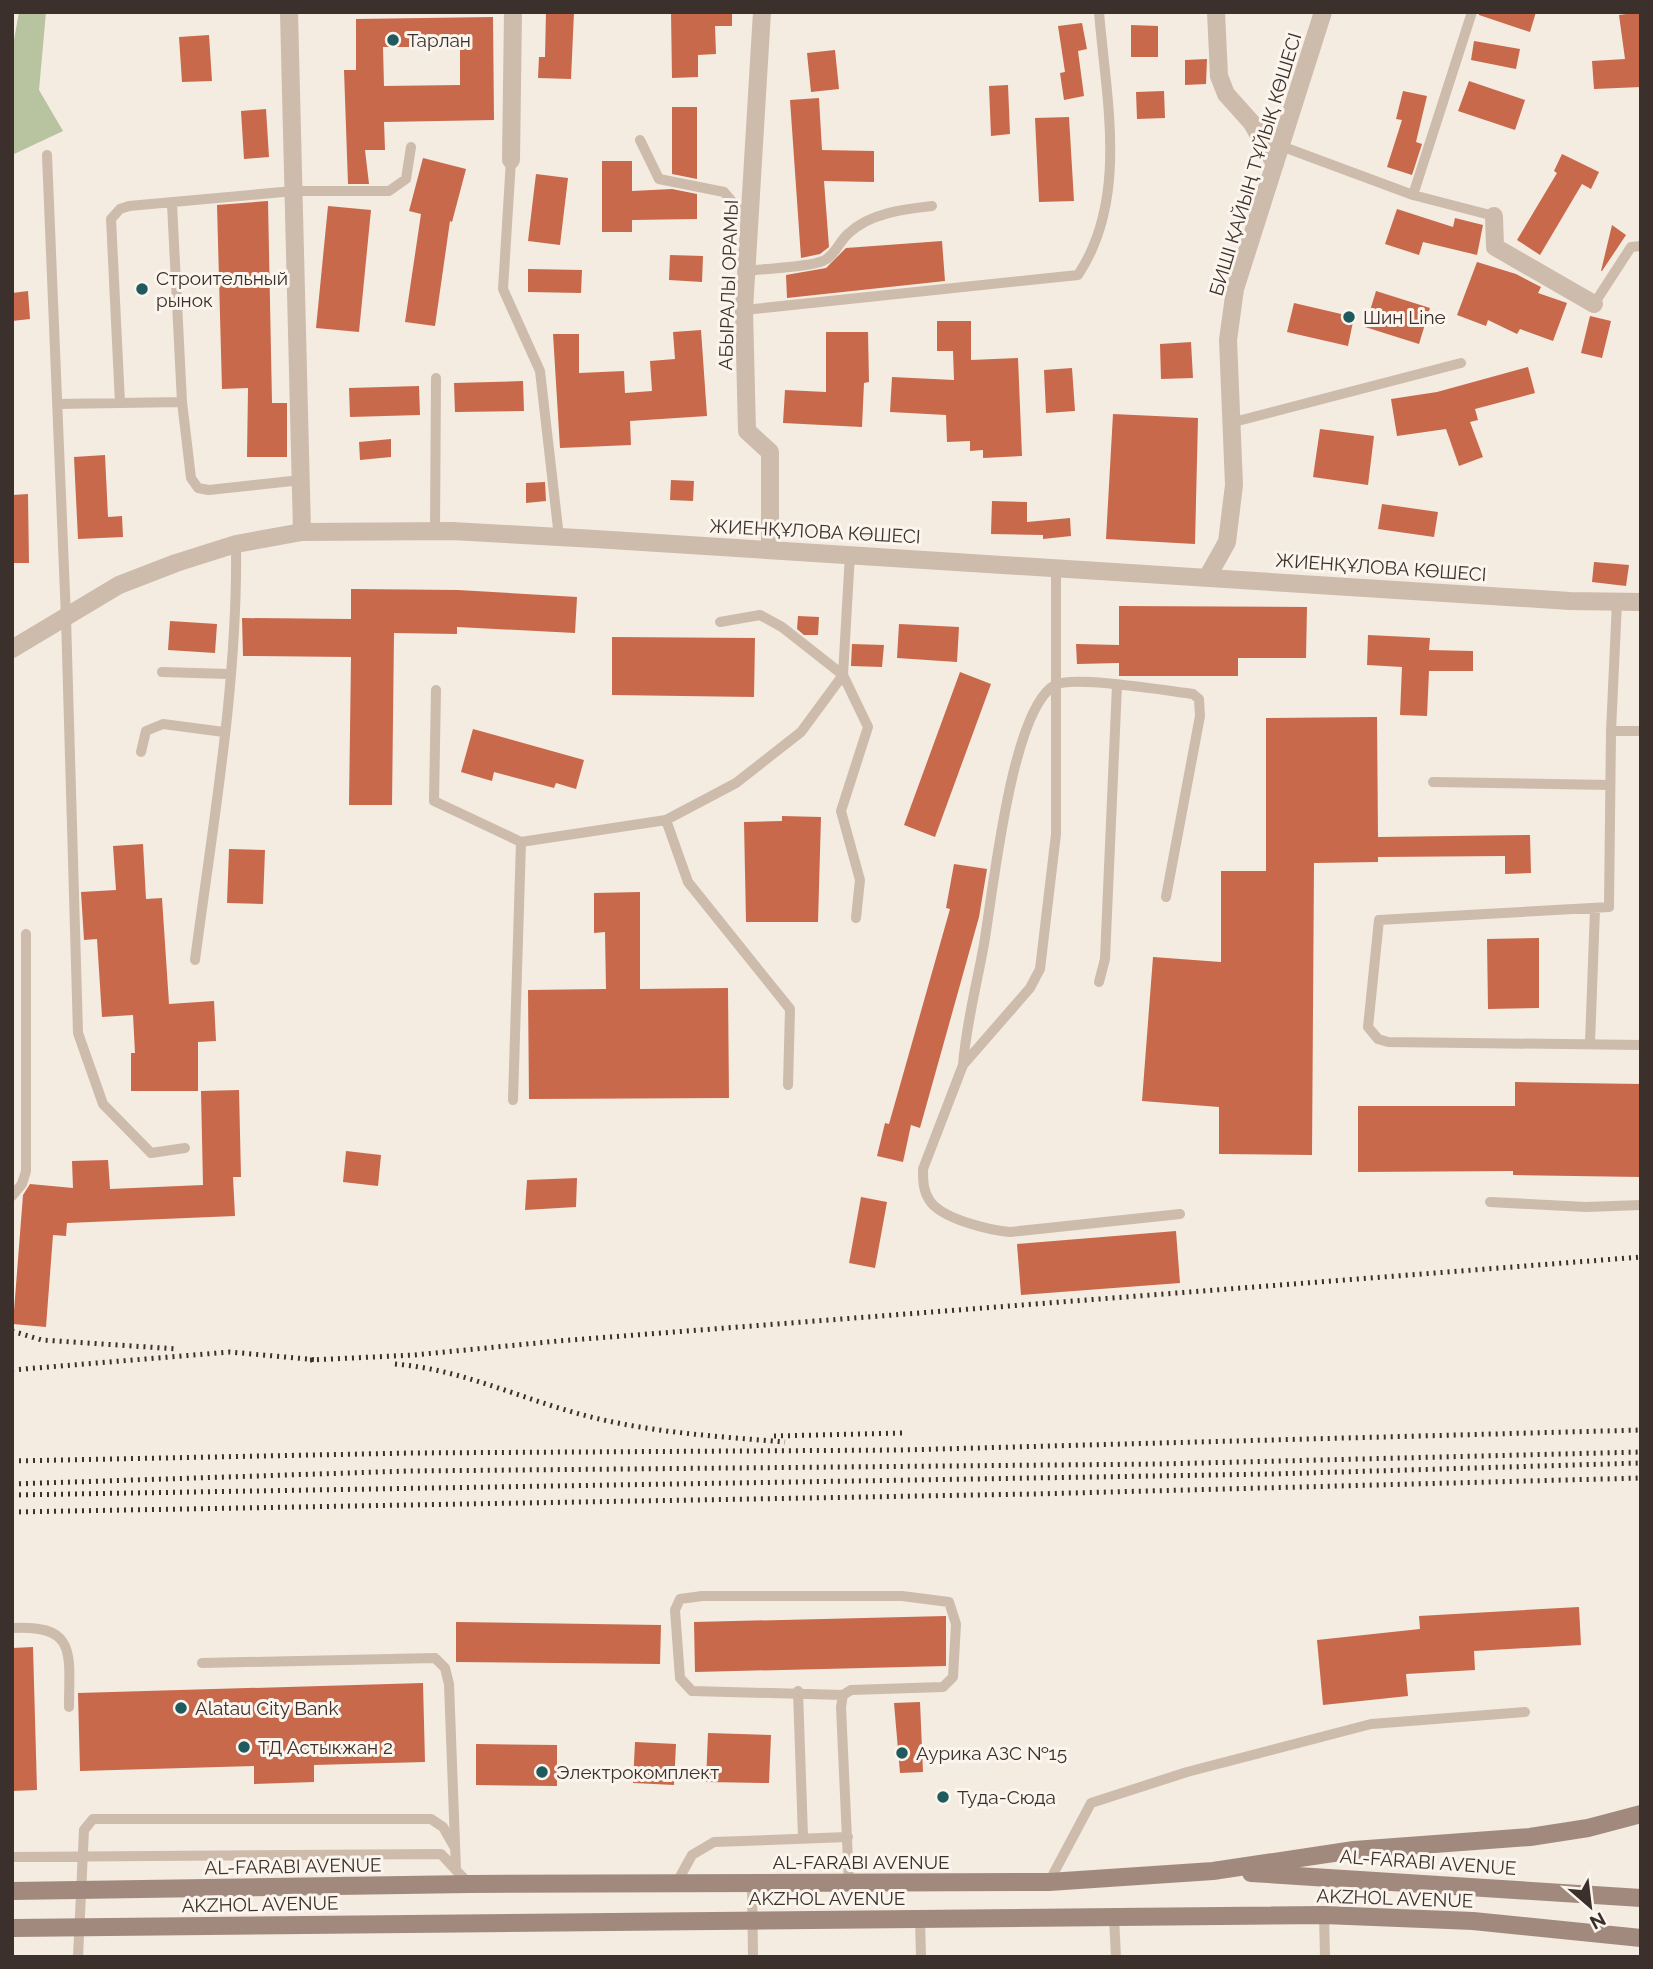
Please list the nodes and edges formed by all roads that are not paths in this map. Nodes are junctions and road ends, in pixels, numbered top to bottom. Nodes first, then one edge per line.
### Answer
1 (289, 12) edge
2 (513, 12) edge
3 (762, 12) edge
4 (1099, 12) edge
5 (1216, 12) edge
6 (1323, 12) edge
7 (1472, 12) edge
8 (640, 140) dead end
9 (1281, 146) junction
10 (411, 147) dead end
11 (47, 155) dead end
12 (511, 160) joint
13 (1275, 164) junction
14 (293, 191) junction
15 (1413, 195) junction
16 (172, 204) junction
17 (932, 205) dead end
18 (1494, 216) joint
19 (750, 221) junction
20 (1641, 246) edge
21 (746, 271) junction
22 (1594, 304) joint
23 (744, 310) junction
24 (1461, 363) dead end
25 (436, 378) dead end
26 (182, 402) junction
27 (120, 403) junction
28 (57, 404) junction
29 (1230, 423) junction
30 (301, 480) junction
31 (435, 531) junction
32 (302, 532) junction
33 (559, 537) junction
34 (236, 544) junction
35 (770, 549) junction
36 (850, 554) junction
37 (1056, 566) junction
38 (1208, 576) junction
39 (1617, 602) junction
40 (1641, 602) edge
41 (66, 618) junction
42 (720, 622) dead end
43 (12, 649) edge
44 (162, 672) dead end
45 (229, 674) junction
46 (843, 675) junction
47 (1058, 683) junction
48 (1117, 685) junction
49 (436, 690) dead end
50 (1611, 731) junction
51 (1641, 731) edge
52 (224, 732) junction
53 (141, 752) dead end
54 (1433, 782) dead end
55 (1611, 785) junction
56 (666, 820) junction
57 (521, 842) junction
58 (1166, 897) dead end
59 (1595, 909) junction
60 (856, 918) dead end
61 (26, 934) dead end
62 (195, 960) dead end
63 (1099, 982) dead end
64 (1590, 1043) junction
65 (1641, 1045) edge
66 (963, 1065) junction
67 (788, 1085) dead end
68 (513, 1100) dead end
69 (186, 1148) dead end
70 (12, 1196) edge
71 (1490, 1202) dead end
72 (1641, 1205) edge
73 (1180, 1214) dead end
74 (12, 1628) edge
75 (202, 1663) dead end
76 (798, 1691) junction
77 (843, 1695) junction
78 (69, 1707) dead end
79 (1525, 1712) dead end
80 (1641, 1814) edge
81 (803, 1837) junction
82 (848, 1837) junction
83 (456, 1848) junction
84 (12, 1857) edge
85 (82, 1857) junction
86 (456, 1870) junction
87 (1213, 1871) junction
88 (1049, 1882) junction
89 (752, 1883) junction
90 (849, 1883) junction
91 (469, 1884) junction
92 (676, 1884) junction
93 (79, 1890) junction
94 (12, 1891) edge
95 (1641, 1898) edge
96 (1324, 1915) junction
97 (1114, 1917) junction
98 (920, 1918) junction
99 (753, 1919) junction
100 (12, 1927) edge
101 (79, 1927) junction
102 (1637, 1939) edge
103 (78, 1957) edge
104 (753, 1957) edge
105 (921, 1957) edge
106 (1116, 1957) edge
107 (1325, 1957) edge

1 - 14 street
2 - 12 street
3 - 19 street, АБЫРАЛЫ ОРАМЫ
4 - 23 lane
5 - 13 street
6 - 9 street, БИШІ ҚАЙЫҢ ТҰЙЫҚ КӨШЕСІ
7 - 15 lane
8 - 19 lane
9 - 13 street, БИШІ ҚАЙЫҢ ТҰЙЫҚ КӨШЕСІ
9 - 15 lane
10 - 14 lane
11 - 28 lane
12 - 33 lane
13 - 29 street, БИШІ ҚАЙЫҢ ТҰЙЫҚ КӨШЕСІ
14 - 16 lane
14 - 30 street
15 - 18 lane
16 - 26 lane
16 - 27 lane
17 - 21 lane
18 - 22 street
19 - 21 street, АБЫРАЛЫ ОРАМЫ
20 - 22 lane
21 - 23 street, АБЫРАЛЫ ОРАМЫ
23 - 35 street, АБЫРАЛЫ ОРАМЫ
24 - 29 lane
25 - 31 lane
26 - 27 lane
26 - 30 lane
27 - 28 lane
28 - 41 lane
29 - 38 street, БИШІ ҚАЙЫҢ ТҰЙЫҚ КӨШЕСІ
30 - 32 street
31 - 32 street, ЖИЕНҚҰЛОВА КӨШЕСІ
31 - 33 street, ЖИЕНҚҰЛОВА КӨШЕСІ
32 - 34 street, ЖИЕНҚҰЛОВА КӨШЕСІ
33 - 35 street, ЖИЕНҚҰЛОВА КӨШЕСІ
34 - 41 street, ЖИЕНҚҰЛОВА КӨШЕСІ
34 - 45 lane
35 - 36 street, ЖИЕНҚҰЛОВА КӨШЕСІ
36 - 37 street, ЖИЕНҚҰЛОВА КӨШЕСІ
36 - 46 lane
37 - 38 street, ЖИЕНҚҰЛОВА КӨШЕСІ
37 - 47 lane
38 - 39 street, ЖИЕНҚҰЛОВА КӨШЕСІ
39 - 40 street, ЖИЕНҚҰЛОВА КӨШЕСІ
39 - 50 lane
41 - 43 street, ЖИЕНҚҰЛОВА КӨШЕСІ
41 - 69 lane
42 - 46 lane
44 - 45 lane
45 - 52 lane
46 - 56 lane
46 - 60 lane
47 - 48 lane
47 - 66 lane
47 - 66 lane
48 - 58 lane
48 - 63 lane
49 - 57 lane
50 - 51 lane
50 - 55 lane
52 - 53 lane
52 - 62 lane
54 - 55 lane
55 - 59 lane
56 - 57 lane
56 - 67 lane
57 - 68 lane
59 - 64 lane
59 - 64 lane
61 - 70 lane
64 - 65 lane
66 - 73 lane
71 - 72 lane
74 - 78 lane
75 - 83 lane
76 - 77 lane
76 - 77 lane
76 - 81 lane
77 - 82 lane
79 - 88 lane
80 - 87 main road
81 - 82 lane
81 - 92 lane
82 - 90 lane
83 - 85 lane
83 - 86 lane
84 - 85 lane
85 - 86 lane
85 - 93 lane
86 - 91 lane
87 - 88 main road, AL-FARABI AVENUE
87 - 95 main road, AL-FARABI AVENUE
88 - 90 main road, AL-FARABI AVENUE
89 - 90 main road, AL-FARABI AVENUE
89 - 92 main road, AL-FARABI AVENUE
89 - 99 lane
91 - 92 main road, AL-FARABI AVENUE
91 - 93 main road, AL-FARABI AVENUE
93 - 94 main road
93 - 101 lane
96 - 97 main road, AKZHOL AVENUE
96 - 102 main road, AKZHOL AVENUE
96 - 107 lane
97 - 98 main road, AKZHOL AVENUE
97 - 106 lane
98 - 99 main road, AKZHOL AVENUE
98 - 105 lane
99 - 101 main road, AKZHOL AVENUE
99 - 104 lane
100 - 101 main road, AKZHOL AVENUE
101 - 103 lane

